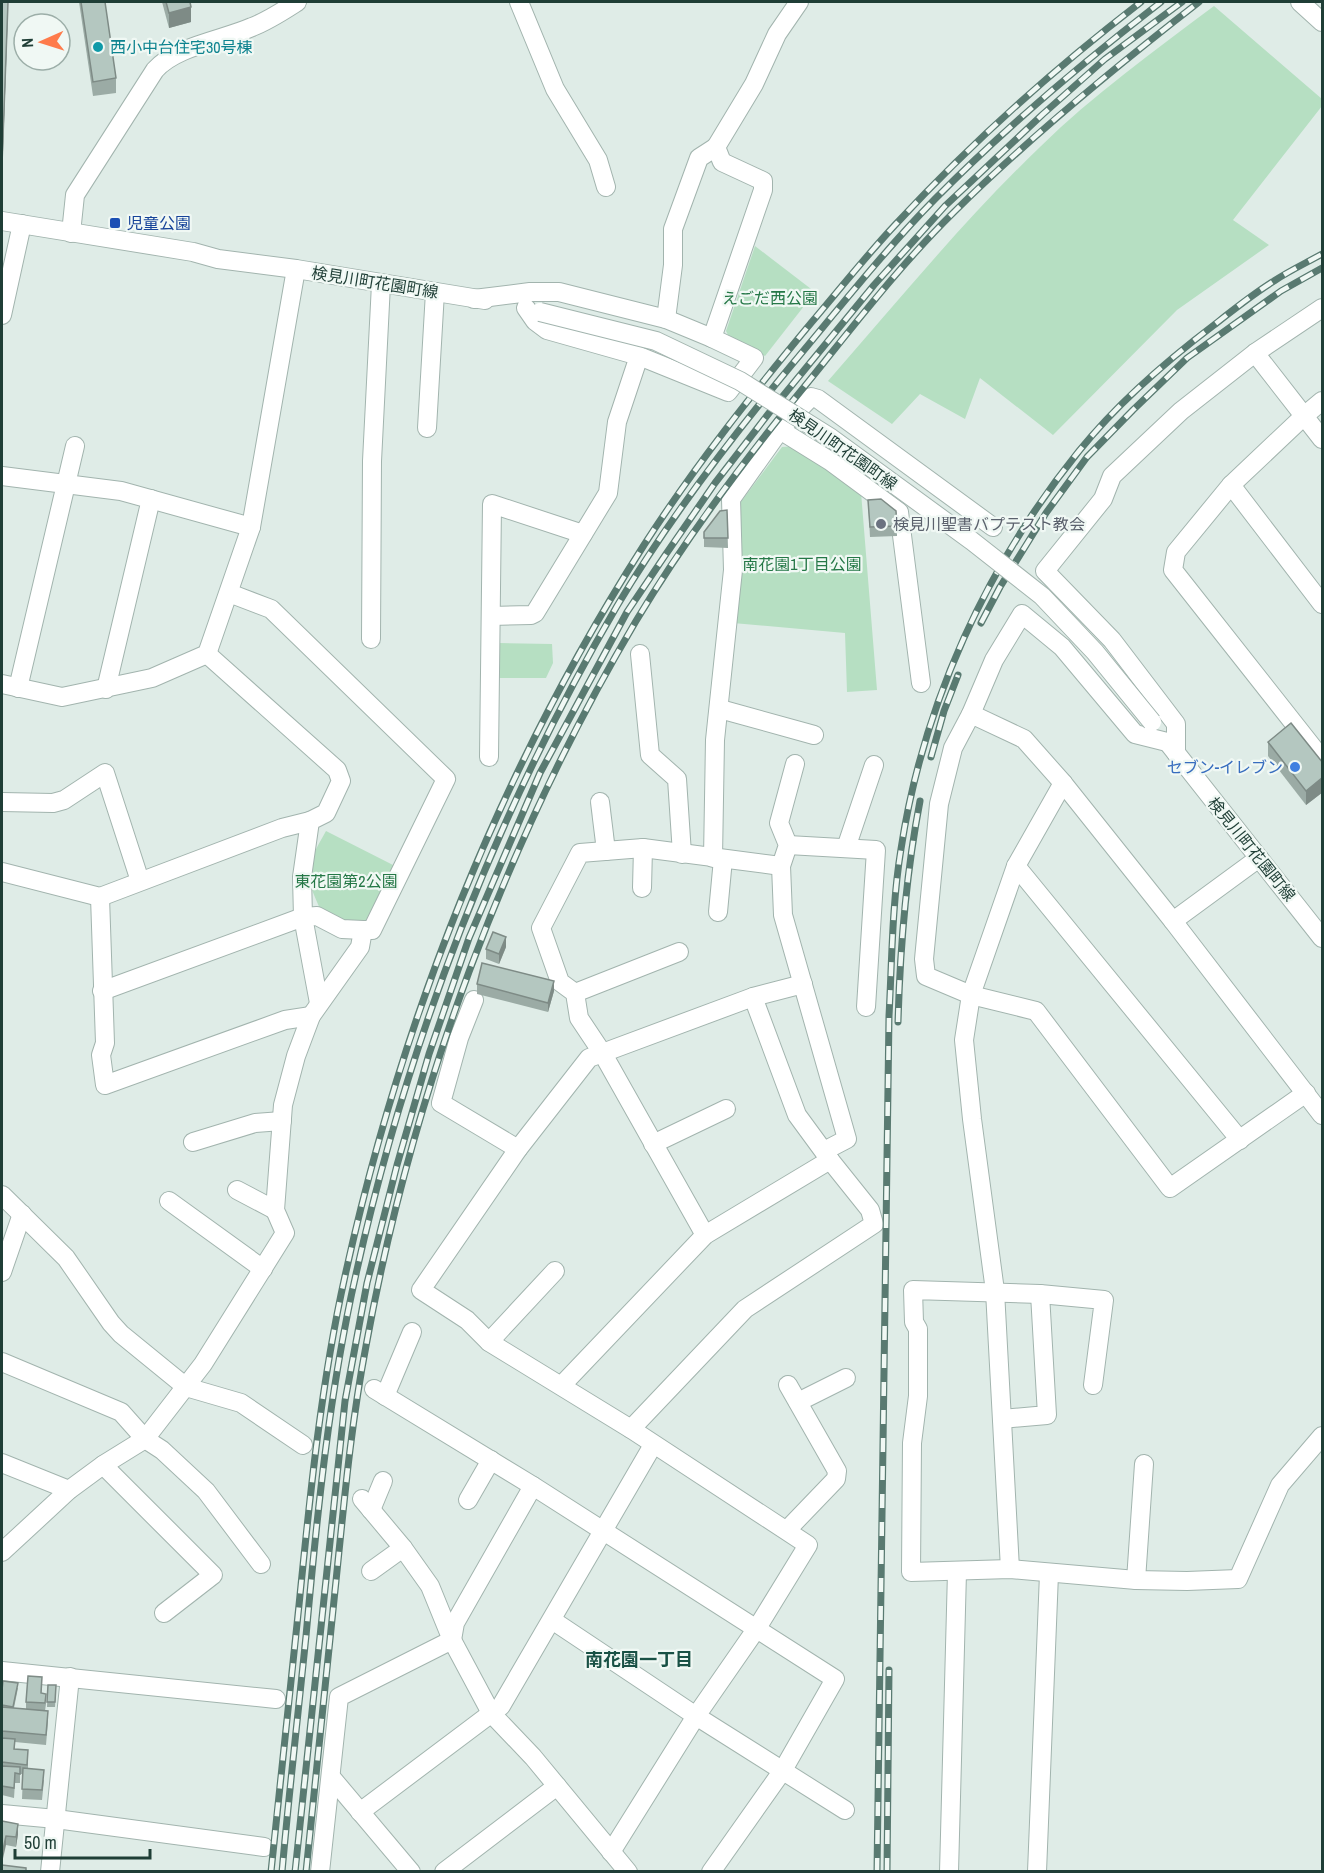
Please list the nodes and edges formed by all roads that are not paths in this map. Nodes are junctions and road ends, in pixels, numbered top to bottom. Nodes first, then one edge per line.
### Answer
1 (297, 2) edge
2 (519, 2) edge
3 (799, 2) edge
4 (1300, 2) edge
5 (1323, 22) edge
6 (716, 147) junction
7 (606, 188) dead end
8 (2, 221) edge
9 (22, 224) junction
10 (71, 233) junction
11 (296, 269) junction
12 (381, 284) junction
13 (435, 292) junction
14 (474, 299) junction
15 (1323, 308) edge
16 (533, 310) junction
17 (2, 315) edge
18 (666, 319) junction
19 (712, 338) junction
20 (1256, 353) junction
21 (639, 356) junction
22 (1323, 401) edge
23 (1304, 416) junction
24 (427, 428) dead end
25 (780, 430) junction
26 (1323, 439) edge
27 (75, 446) dead end
28 (2, 476) edge
29 (66, 485) junction
30 (1231, 485) junction
31 (151, 499) junction
32 (251, 527) junction
33 (993, 527) dead end
34 (583, 534) junction
35 (229, 593) junction
36 (1323, 604) edge
37 (491, 616) junction
38 (370, 639) dead end
39 (207, 654) junction
40 (640, 654) dead end
41 (921, 683) dead end
42 (10, 686) edge
43 (106, 689) junction
44 (720, 709) junction
45 (971, 714) junction
46 (814, 735) dead end
47 (1172, 747) junction
48 (489, 757) dead end
49 (1323, 759) edge
50 (795, 764) dead end
51 (874, 765) dead end
52 (1063, 783) junction
53 (2, 802) edge
54 (600, 802) dead end
55 (310, 821) junction
56 (788, 845) junction
57 (643, 848) junction
58 (846, 848) junction
59 (606, 850) junction
60 (682, 854) junction
61 (718, 858) junction
62 (1259, 858) junction
63 (781, 866) junction
64 (1016, 866) junction
65 (2, 873) edge
66 (140, 881) junction
67 (642, 888) dead end
68 (100, 897) junction
69 (718, 912) dead end
70 (303, 917) junction
71 (1173, 921) junction
72 (363, 930) junction
73 (1323, 938) edge
74 (679, 952) dead end
75 (803, 984) junction
76 (102, 991) junction
77 (575, 993) junction
78 (971, 995) junction
79 (753, 997) junction
80 (474, 1000) dead end
81 (866, 1007) dead end
82 (315, 1010) junction
83 (603, 1054) junction
84 (1306, 1094) junction
85 (726, 1109) dead end
86 (1323, 1114) edge
87 (282, 1120) junction
88 (1240, 1140) junction
89 (193, 1142) dead end
90 (653, 1144) junction
91 (518, 1149) junction
92 (827, 1156) junction
93 (237, 1190) dead end
94 (2, 1195) edge
95 (170, 1201) dead end
96 (275, 1210) junction
97 (22, 1214) junction
98 (705, 1235) junction
99 (263, 1269) junction
100 (555, 1271) dead end
101 (2, 1272) edge
102 (995, 1291) junction
103 (1040, 1294) junction
104 (412, 1332) dead end
105 (489, 1342) junction
106 (2, 1362) edge
107 (846, 1378) dead end
108 (562, 1385) junction
109 (788, 1385) dead end
110 (1092, 1385) dead end
111 (186, 1387) junction
112 (798, 1402) junction
113 (1002, 1419) junction
114 (631, 1429) junction
115 (1323, 1436) edge
116 (145, 1439) junction
117 (303, 1445) dead end
118 (654, 1445) junction
119 (491, 1460) junction
120 (2, 1463) edge
121 (1144, 1464) dead end
122 (103, 1465) junction
123 (383, 1481) dead end
124 (533, 1486) junction
125 (69, 1490) junction
126 (468, 1500) dead end
127 (787, 1530) junction
128 (604, 1532) junction
129 (3, 1546) edge
130 (403, 1548) junction
131 (261, 1564) dead end
132 (1010, 1569) junction
133 (371, 1571) dead end
134 (957, 1572) junction
135 (1049, 1574) junction
136 (1136, 1580) junction
137 (164, 1613) dead end
138 (552, 1620) junction
139 (757, 1629) junction
140 (452, 1640) junction
141 (2, 1671) edge
142 (70, 1677) junction
143 (276, 1699) dead end
144 (491, 1713) junction
145 (696, 1716) junction
146 (783, 1770) junction
147 (331, 1777) junction
148 (557, 1786) junction
149 (845, 1810) dead end
150 (360, 1812) junction
151 (2, 1814) edge
152 (56, 1819) junction
153 (264, 1847) dead end
154 (615, 1864) edge
155 (50, 1872) edge
156 (320, 1872) edge
157 (411, 1872) edge
158 (444, 1872) edge
159 (711, 1872) edge
160 (950, 1872) edge
161 (1037, 1872) edge

1 - 10 street
2 - 7 street
3 - 6 street
4 - 5 street
6 - 18 street
6 - 19 street
8 - 9 street, 検見川町花園町線
9 - 10 street, 検見川町花園町線
9 - 17 street
10 - 11 street, 検見川町花園町線
11 - 12 street, 検見川町花園町線
11 - 32 street
12 - 13 street, 検見川町花園町線
12 - 38 street
13 - 14 street, 検見川町花園町線
13 - 24 street
14 - 16 street, 検見川町花園町線
14 - 18 street
15 - 20 street
16 - 21 street
16 - 47 street, 検見川町花園町線, bridge
18 - 19 street
19 - 21 street
20 - 23 street
20 - 47 street
21 - 34 street
22 - 23 street
23 - 26 street
23 - 30 street
25 - 33 street
25 - 41 street
25 - 44 street
27 - 29 street
28 - 29 street
29 - 31 street
29 - 42 street
30 - 36 street
30 - 49 street
31 - 32 street
31 - 43 street
32 - 35 street
34 - 37 street
34 - 37 street
35 - 39 street
35 - 72 street
37 - 48 street
39 - 43 street
39 - 55 street
40 - 60 street
42 - 43 street
44 - 46 street
44 - 61 street
45 - 47 street
45 - 52 street
45 - 78 street
47 - 62 street, 検見川町花園町線
50 - 56 street
51 - 58 street
52 - 64 street
52 - 71 street
53 - 66 street
54 - 59 street
55 - 66 street
55 - 70 street
56 - 58 street
56 - 63 street
57 - 59 street
57 - 60 street
57 - 67 street
58 - 81 street
59 - 77 street
60 - 61 street
61 - 63 street
61 - 69 street
62 - 71 street
62 - 73 street, 検見川町花園町線
63 - 75 street
64 - 78 street
64 - 88 street
65 - 68 street
66 - 68 street
68 - 76 street
70 - 72 street
70 - 76 street
70 - 82 street
71 - 84 street
72 - 82 street
74 - 77 street
75 - 79 street
75 - 92 street
76 - 82 street
77 - 83 street
78 - 88 street
78 - 102 street
79 - 83 street
79 - 92 street
80 - 91 street
82 - 87 street
83 - 90 street
83 - 91 street
84 - 86 street
84 - 88 street
85 - 90 street
87 - 89 street
87 - 96 street
90 - 98 street
91 - 105 street
92 - 98 street
92 - 114 street
93 - 96 street
94 - 97 street
95 - 99 street
96 - 99 street
97 - 101 street
97 - 111 street
98 - 108 street
99 - 111 street
100 - 105 street
102 - 103 street
102 - 113 street
102 - 134 street
103 - 110 street
103 - 113 street
104 - 119 street
105 - 108 street
106 - 116 street
107 - 112 street
108 - 114 street
109 - 112 street
111 - 116 street
111 - 117 street
112 - 127 street
113 - 132 street
114 - 118 street
115 - 136 street
116 - 122 street
116 - 131 street
118 - 127 street
118 - 128 street
119 - 124 street
119 - 126 street
120 - 125 street
121 - 136 street
122 - 125 street
122 - 137 street
123 - 130 street
124 - 128 street
124 - 140 street
125 - 129 street
127 - 139 street
128 - 138 street
128 - 139 street
130 - 133 street
130 - 140 street
132 - 134 street
132 - 135 street
134 - 160 street
135 - 136 street
135 - 161 street
138 - 144 street
138 - 145 street
139 - 145 street
139 - 146 street
140 - 144 street
140 - 147 street
141 - 142 street
142 - 143 street
142 - 152 street
144 - 148 street
144 - 150 street
145 - 146 street
145 - 154 street
146 - 149 street
146 - 159 street
147 - 150 street
147 - 156 street
148 - 154 street
148 - 158 street
150 - 157 street
151 - 152 street
152 - 153 street
152 - 155 street

